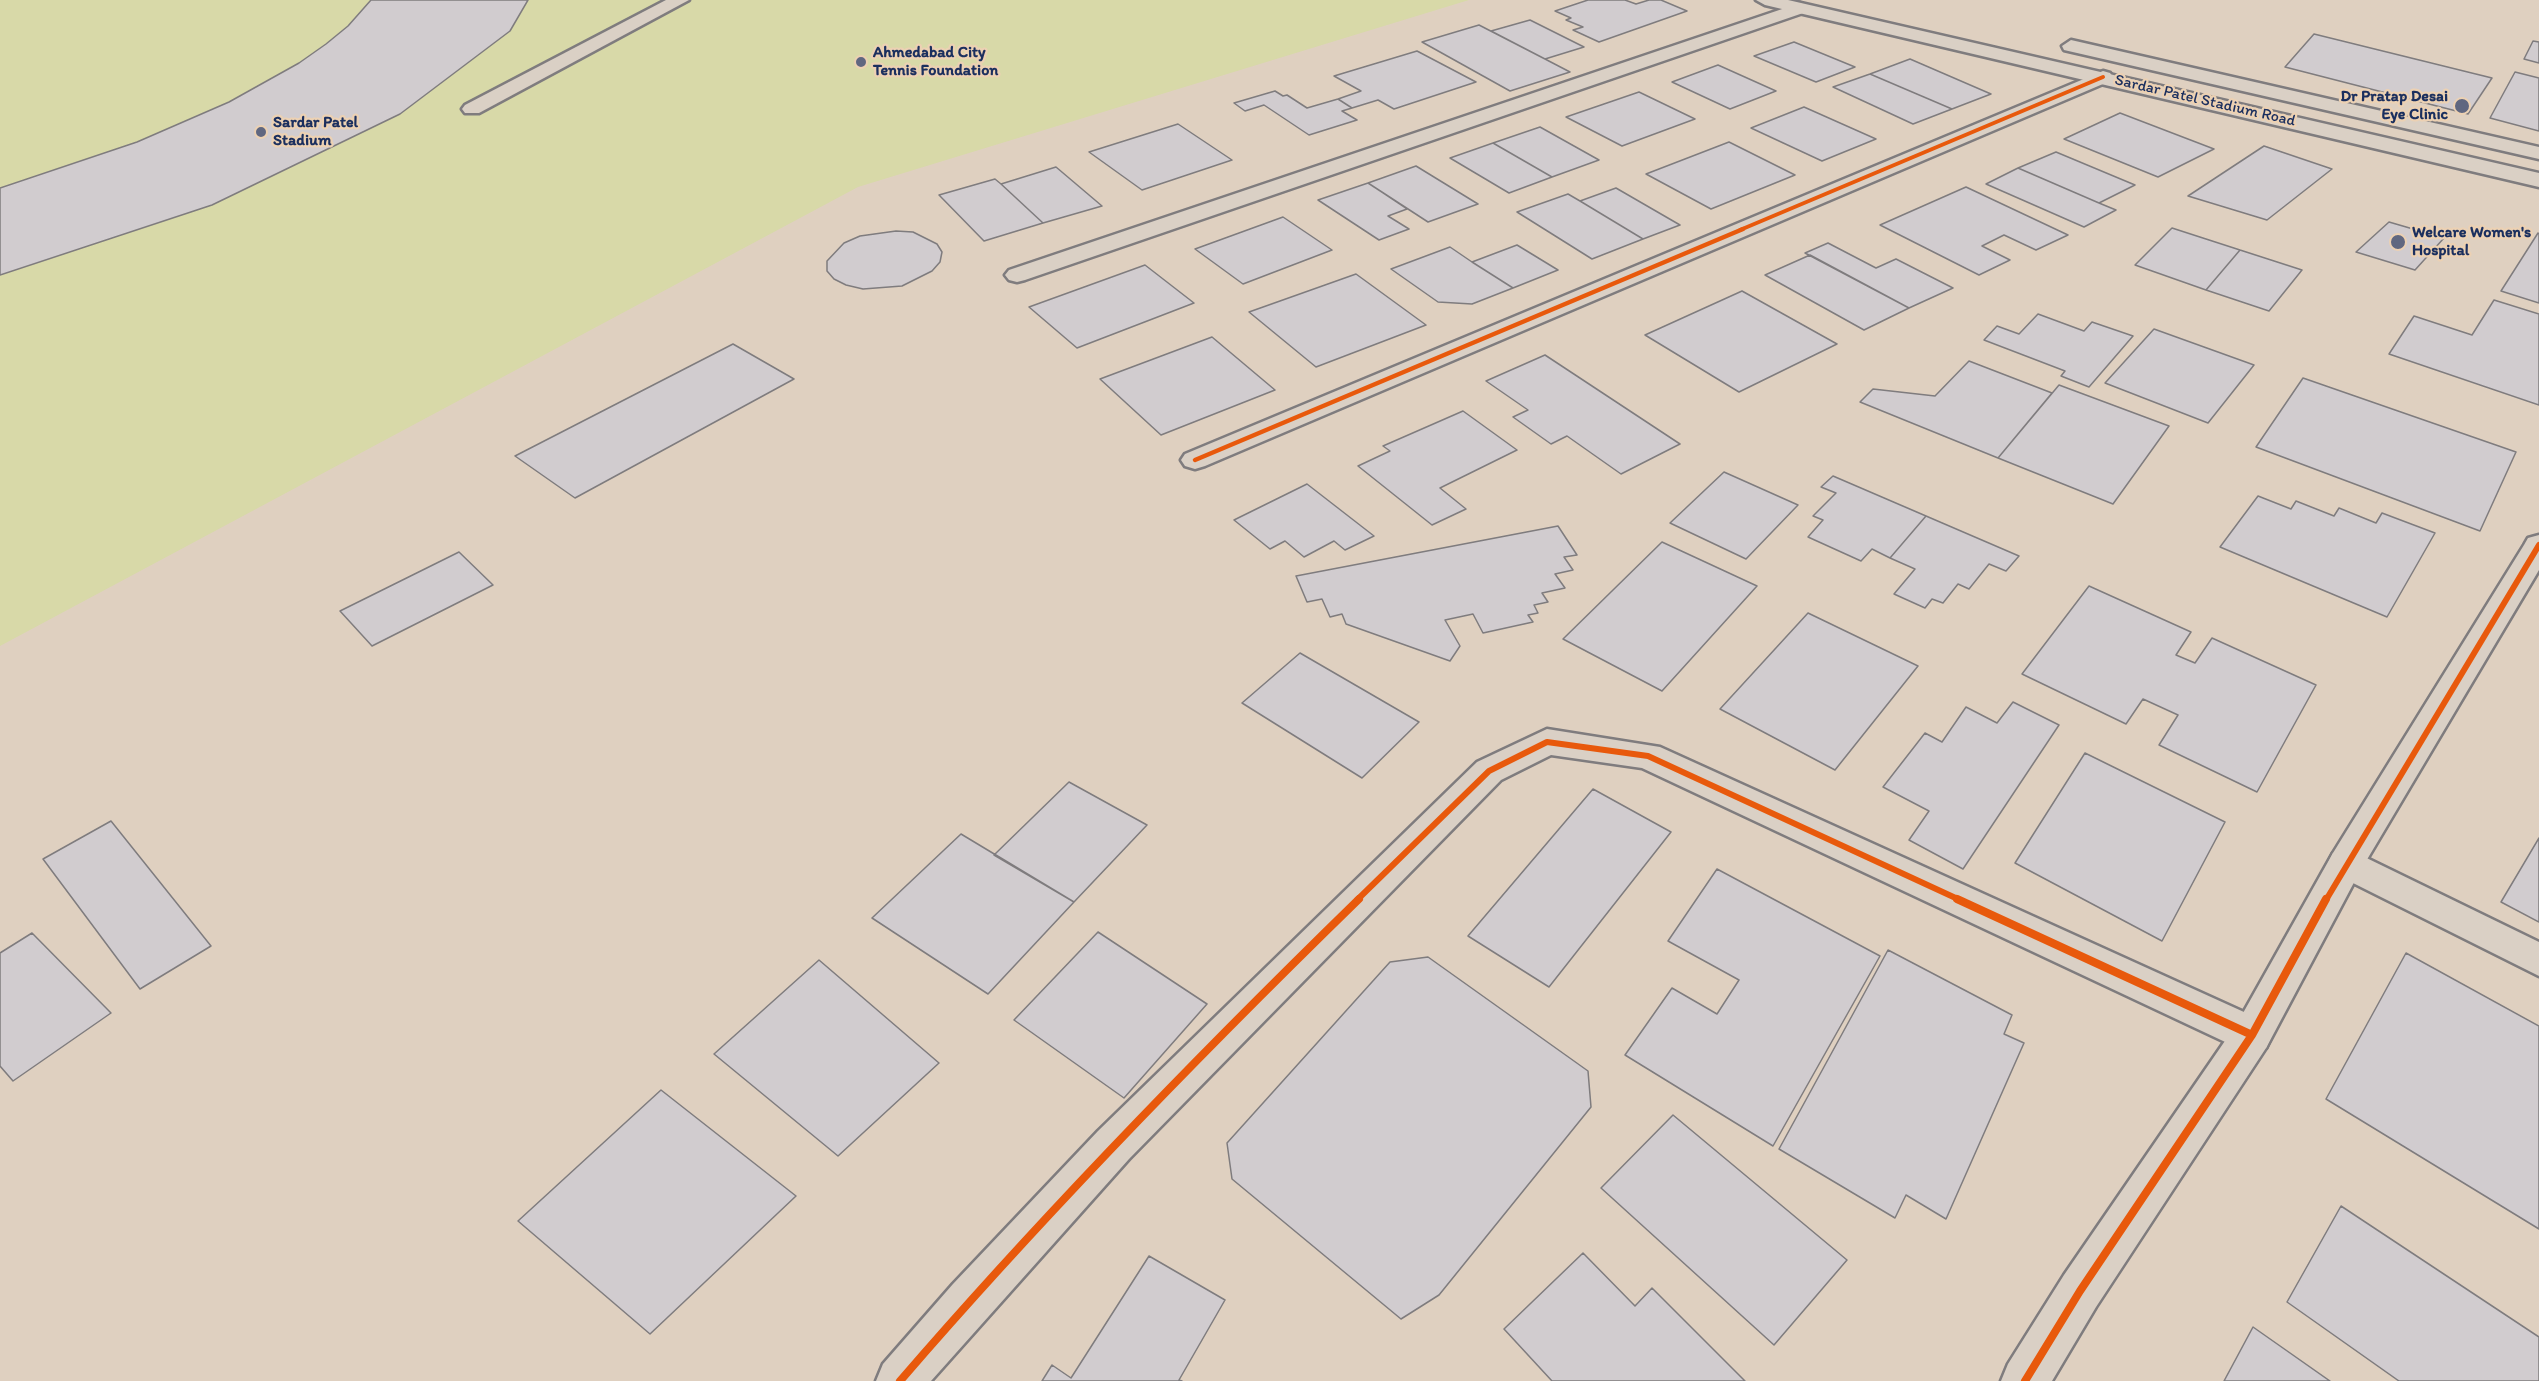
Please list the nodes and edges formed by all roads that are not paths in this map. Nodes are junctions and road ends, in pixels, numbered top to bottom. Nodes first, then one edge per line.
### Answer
1 (680, 0) edge
2 (1765, 0) edge
3 (1800, 8) junction
4 (2047, 41) dead end
5 (2103, 77) junction
6 (472, 109) dead end
7 (2539, 153) edge
8 (2539, 180) edge
9 (1017, 274) dead end
10 (1195, 460) dead end
11 (2539, 545) edge
12 (2346, 863) junction
13 (2539, 960) edge
14 (2252, 1035) junction
15 (900, 1381) edge
16 (2025, 1381) edge

1 - 6 street
2 - 3 street, Sardar Patel Stadium Road
3 - 5 street, Sardar Patel Stadium Road
3 - 9 street
4 - 7 street, Sardar Patel Stadium Road
5 - 8 street, Sardar Patel Stadium Road
5 - 10 street
11 - 12 street
12 - 13 street
12 - 14 street
14 - 15 street
14 - 16 street

